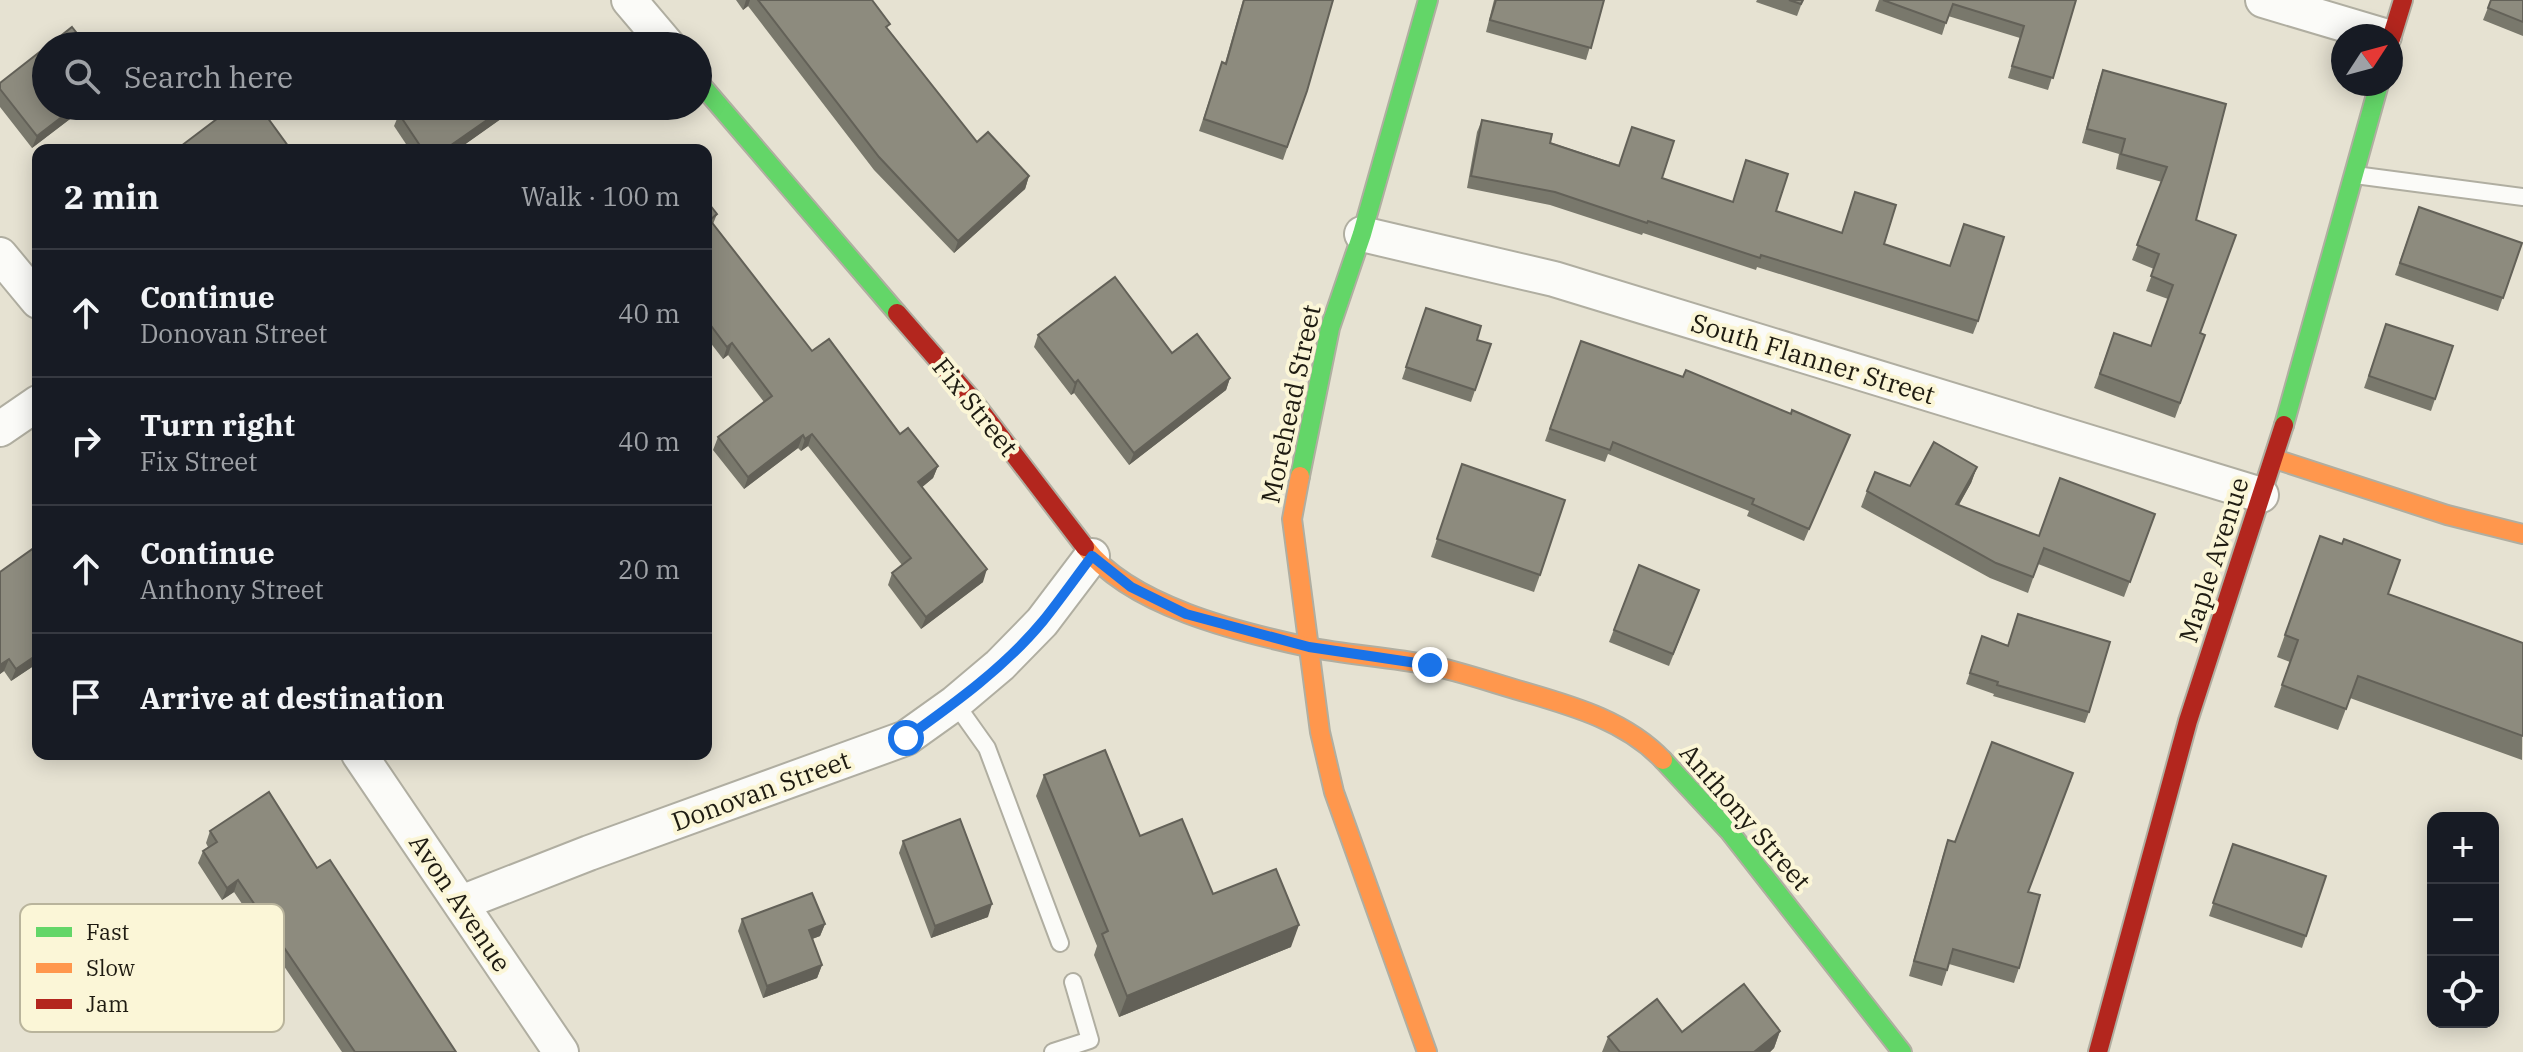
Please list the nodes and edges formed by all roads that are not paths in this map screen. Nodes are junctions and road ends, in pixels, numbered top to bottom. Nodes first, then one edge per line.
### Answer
1 (629, 0) edge
2 (1428, 0) edge
3 (2263, 0) edge
4 (2403, 0) edge
5 (2344, 24) edge
6 (2396, 24) edge
7 (656, 32) edge
8 (2376, 96) edge
9 (712, 97) edge
10 (2353, 175) junction
11 (2523, 197) edge
12 (1362, 234) junction
13 (0, 255) edge
14 (32, 294) edge
15 (32, 407) edge
16 (0, 429) edge
17 (2275, 459) junction
18 (2261, 495) junction
19 (2523, 534) edge
20 (1092, 556) junction
21 (1309, 647) junction
22 (955, 703) junction
23 (363, 760) edge
24 (461, 903) junction
25 (1060, 943) dead end
26 (1073, 982) dead end
27 (1092, 1046) edge
28 (561, 1052) edge
29 (1053, 1052) edge
30 (1427, 1052) edge
31 (1902, 1052) edge
32 (2098, 1052) edge

1 - 7 street
2 - 12 street, Morehead Street
3 - 5 street
4 - 6 street
8 - 10 street, Maple Avenue
9 - 20 street, Fix Street
10 - 11 lane
10 - 17 street, Maple Avenue
12 - 18 street, South Flanner Street
12 - 21 street, Morehead Street
13 - 14 street
15 - 16 street
17 - 18 street, Maple Avenue
17 - 19 street
18 - 32 street, Maple Avenue
20 - 21 street, Fix Street
20 - 22 street, Donovan Street
21 - 30 street, Morehead Street
21 - 31 street, Anthony Street
22 - 24 street, Donovan Street
22 - 25 lane
23 - 24 street, Avon Avenue
24 - 28 street, Avon Avenue
26 - 27 lane
27 - 29 lane

